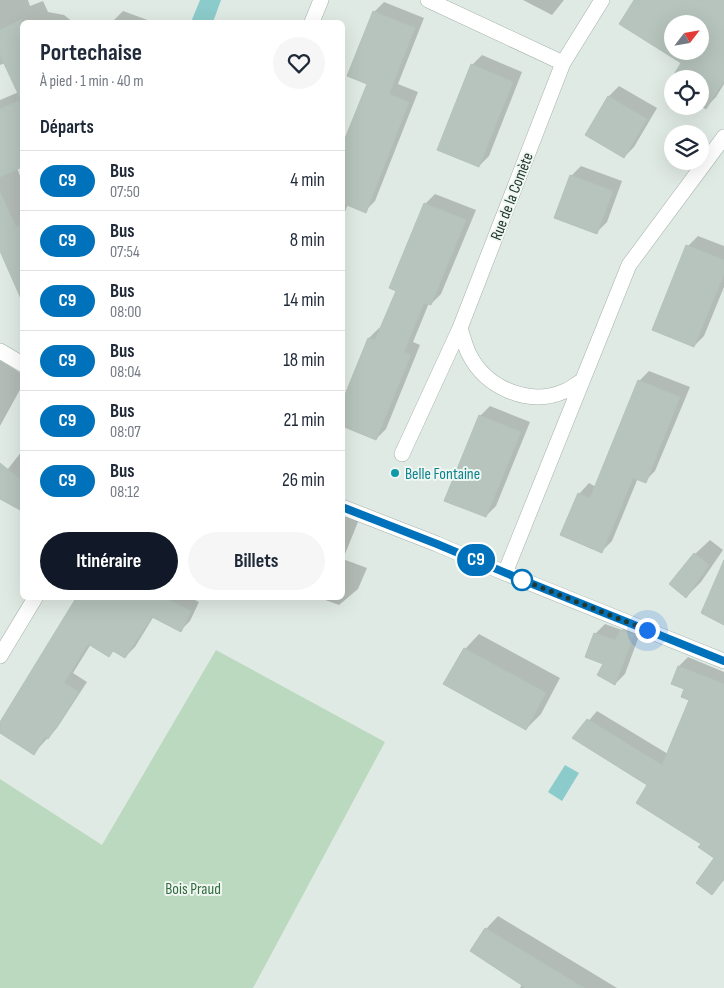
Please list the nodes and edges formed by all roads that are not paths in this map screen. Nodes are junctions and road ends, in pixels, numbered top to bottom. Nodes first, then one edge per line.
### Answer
1 (321, 0) edge
2 (428, 0) edge
3 (602, 0) edge
4 (313, 20) edge
5 (563, 63) junction
6 (724, 137) edge
7 (460, 328) junction
8 (0, 351) edge
9 (20, 363) edge
10 (582, 381) junction
11 (402, 454) dead end
12 (345, 508) edge
13 (505, 573) junction
14 (34, 600) edge
15 (0, 656) edge
16 (724, 662) edge

1 - 4 street
2 - 5 street
3 - 5 street, Rue de la Comète
5 - 7 street, Rue de la Comète
6 - 10 street
7 - 10 street
7 - 11 street, Rue de la Comète
8 - 9 street
10 - 13 street
12 - 13 street
13 - 16 street
14 - 15 street

